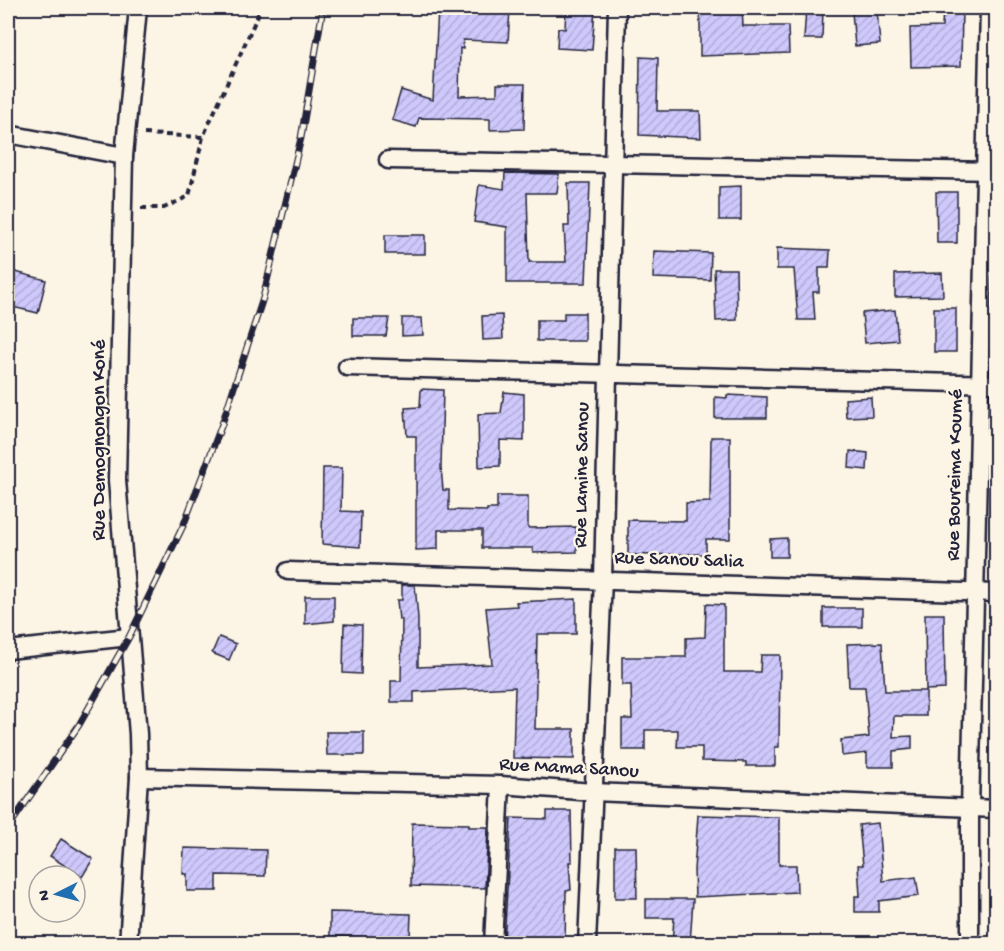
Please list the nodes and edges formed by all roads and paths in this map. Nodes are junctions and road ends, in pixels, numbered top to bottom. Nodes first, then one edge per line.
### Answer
1 (138, 8) edge
2 (261, 8) edge
3 (617, 8) edge
4 (989, 8) edge
5 (125, 132) junction
6 (8, 134) edge
7 (203, 137) junction
8 (124, 156) junction
9 (388, 160) dead end
10 (614, 165) junction
11 (991, 171) edge
12 (123, 207) junction
13 (347, 367) dead end
14 (606, 373) junction
15 (979, 384) junction
16 (996, 384) edge
17 (288, 571) dead end
18 (603, 579) junction
19 (975, 592) junction
20 (996, 592) edge
21 (129, 637) junction
22 (8, 650) edge
23 (139, 777) junction
24 (501, 786) junction
25 (593, 792) junction
26 (970, 809) junction
27 (996, 809) edge
28 (128, 944) edge
29 (494, 944) edge
30 (586, 944) edge
31 (970, 944) edge

1 - 5 street, Rue Demognongon Koné
2 - 7 path
3 - 10 street, Rue Lamine Sanou
4 - 11 street, Rue Boureima Koumé
5 - 7 path
5 - 8 street, Rue Demognongon Koné
6 - 8 street
7 - 12 path
8 - 12 street, Rue Demognongon Koné
9 - 10 street
10 - 11 street
10 - 14 street, Rue Lamine Sanou
11 - 15 street, Rue Boureima Koumé
12 - 21 street, Rue Demognongon Koné
13 - 14 street
14 - 15 street
14 - 18 street, Rue Lamine Sanou
15 - 16 street
15 - 19 street, Rue Boureima Koumé
17 - 18 street, Rue Sanou Salia
18 - 19 street, Rue Sanou Salia
18 - 25 street, Rue Lamine Sanou
19 - 20 street, Rue Sanou Salia
19 - 26 street, Rue Boureima Koumé
21 - 22 street
21 - 23 street, Rue Demognongon Koné
23 - 24 street, Rue Mama Sanou
23 - 28 street, Rue Demognongon Koné
24 - 25 street, Rue Mama Sanou
24 - 29 street
25 - 26 street, Rue Mama Sanou
25 - 30 street, Rue Lamine Sanou
26 - 27 street, Rue Mama Sanou
26 - 31 street, Rue Boureima Koumé

